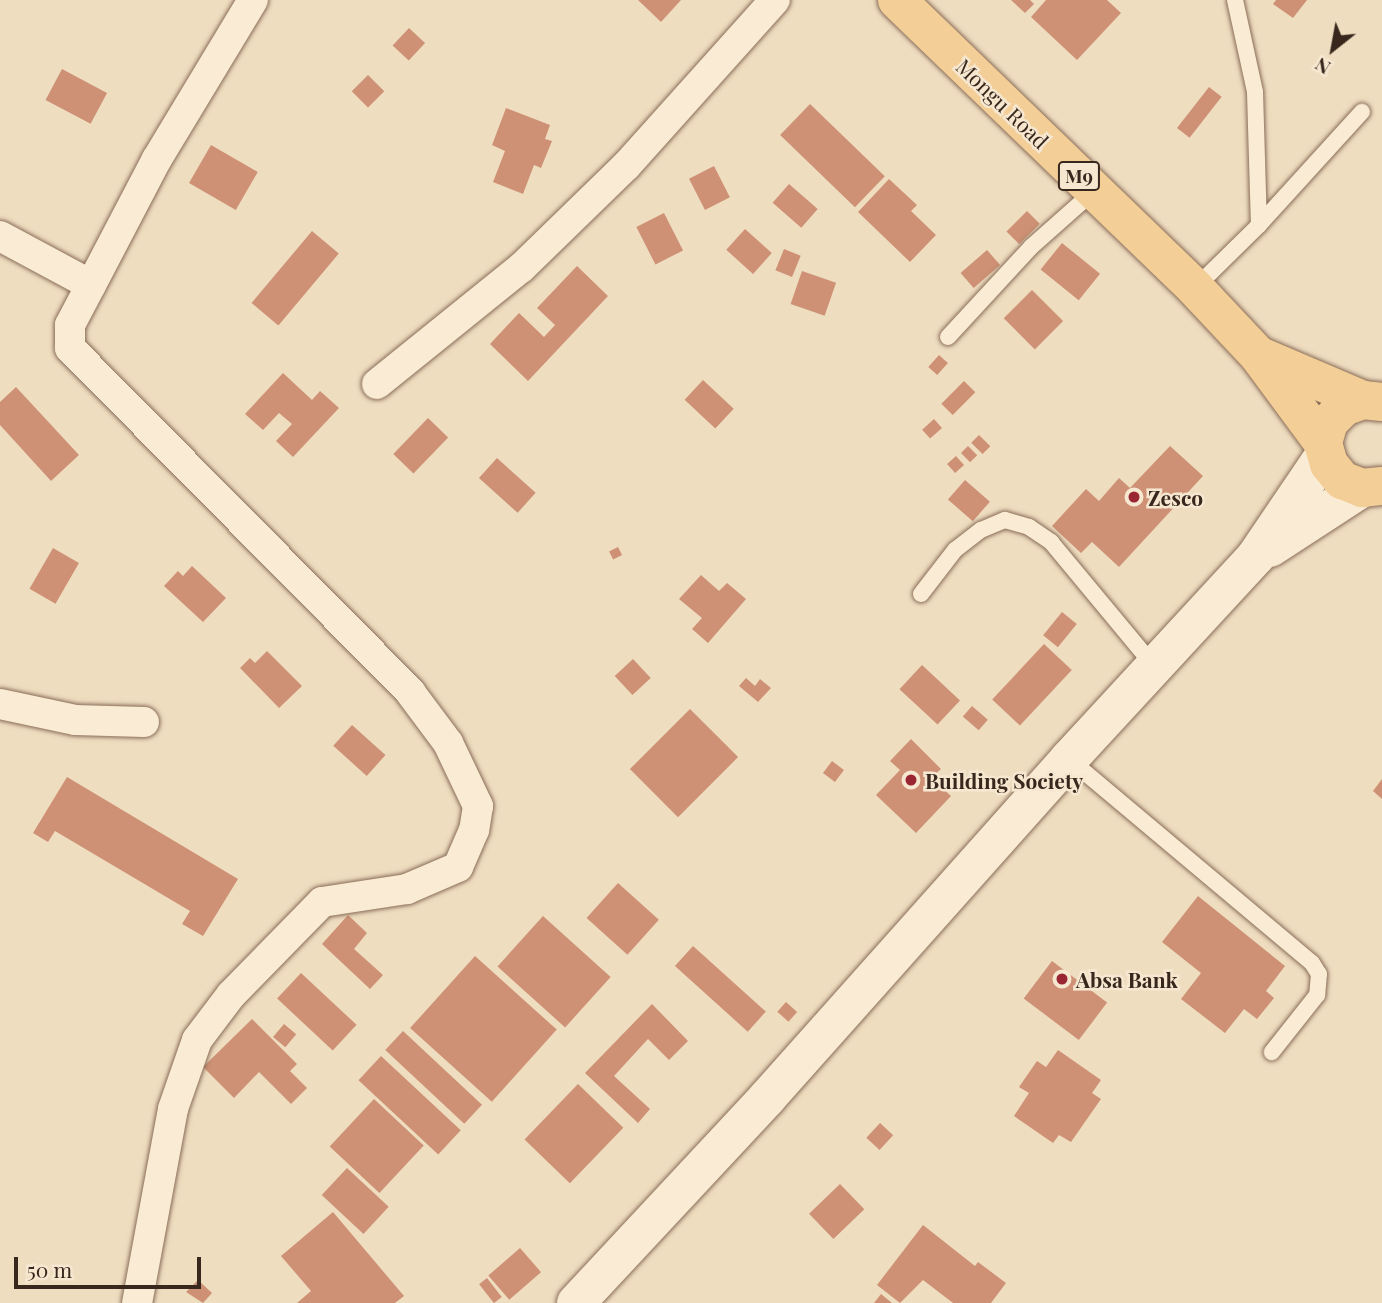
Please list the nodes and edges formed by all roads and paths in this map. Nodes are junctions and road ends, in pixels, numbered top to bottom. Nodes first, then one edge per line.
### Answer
1 (253, 0) edge
2 (775, 0) edge
3 (897, 0) edge
4 (1235, 0) edge
5 (1362, 112) dead end
6 (1094, 191) junction
7 (1259, 225) junction
8 (0, 236) edge
9 (91, 285) junction
10 (1195, 288) junction
11 (948, 337) dead end
12 (1258, 355) junction
13 (377, 384) dead end
14 (1375, 399) edge
15 (1324, 449) junction
16 (1372, 487) edge
17 (1256, 556) junction
18 (921, 594) dead end
19 (1154, 666) junction
20 (0, 704) edge
21 (144, 722) dead end
22 (1069, 759) junction
23 (1272, 1052) dead end
24 (137, 1303) edge
25 (576, 1303) edge

1 - 9 street
2 - 13 street
3 - 6 main road, Mongu Road / M9
4 - 7 lane
5 - 7 lane
6 - 10 main road, Mongu Road / M9
6 - 11 lane
7 - 10 lane
8 - 9 street
9 - 24 street
10 - 12 main road, Mongu Road / M9
12 - 14 main road, Mongu Road / M9
12 - 15 main road, Mongu Road / M9
14 - 15 main road
15 - 16 main road, Mongu Road
15 - 17 main road
16 - 17 main road
17 - 19 main road
18 - 19 lane
19 - 22 main road
20 - 21 street
22 - 23 lane
22 - 25 main road

